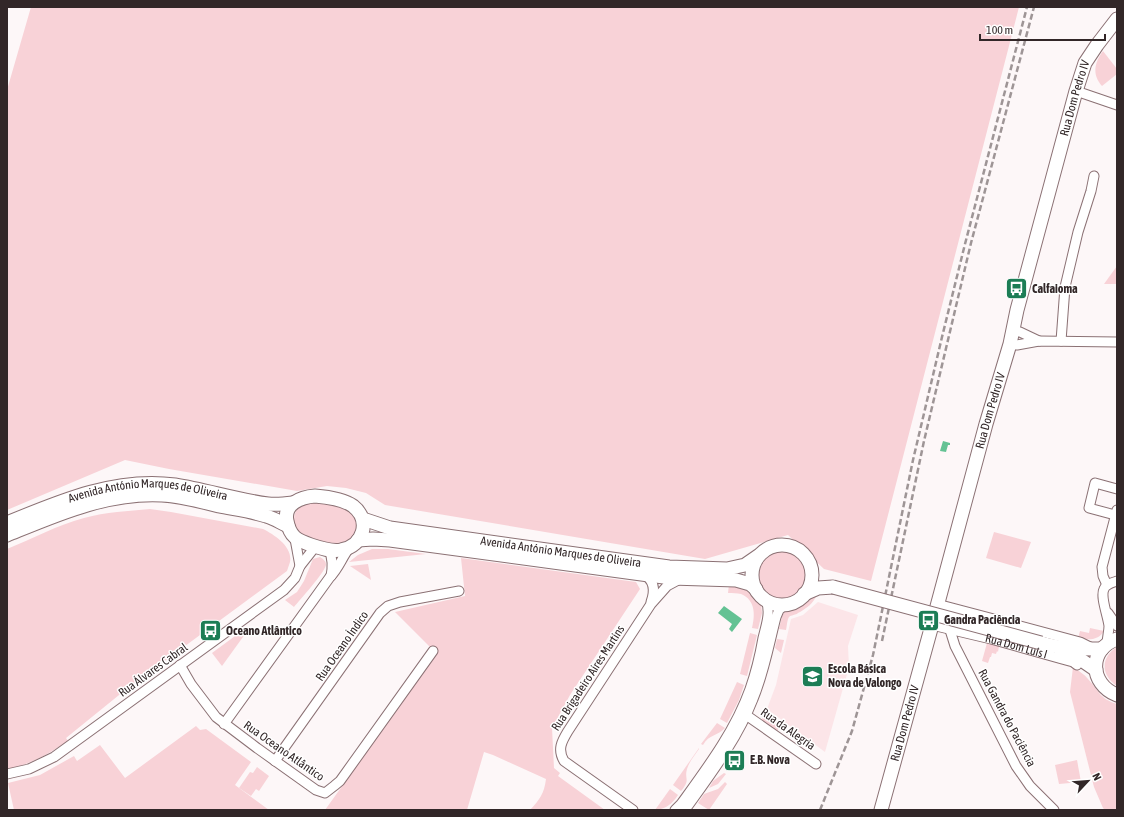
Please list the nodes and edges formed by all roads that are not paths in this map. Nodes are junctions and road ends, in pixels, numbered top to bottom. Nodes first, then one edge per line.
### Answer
1 (1117, 19) edge
2 (1076, 91) junction
3 (1117, 105) edge
4 (1094, 176) dead end
5 (1011, 337) junction
6 (1039, 341) junction
7 (1061, 341) junction
8 (1117, 342) edge
9 (1117, 489) edge
10 (292, 503) junction
11 (1116, 513) edge
12 (363, 519) junction
13 (7, 523) edge
14 (288, 526) junction
15 (7, 535) edge
16 (295, 539) junction
17 (354, 544) junction
18 (315, 547) junction
19 (329, 550) junction
20 (758, 556) junction
21 (300, 566) junction
22 (810, 568) junction
23 (653, 575) junction
24 (330, 577) junction
25 (681, 579) junction
26 (1117, 581) edge
27 (1107, 585) junction
28 (833, 587) junction
29 (756, 589) junction
30 (459, 591) dead end
31 (804, 594) junction
32 (766, 600) junction
33 (651, 604) junction
34 (785, 604) junction
35 (937, 604) junction
36 (1107, 612) junction
37 (932, 625) junction
38 (1117, 626) edge
39 (950, 630) junction
40 (1047, 644) junction
41 (1105, 645) edge
42 (433, 651) dead end
43 (180, 665) junction
44 (1096, 673) junction
45 (1117, 695) edge
46 (746, 715) junction
47 (224, 724) junction
48 (275, 761) junction
49 (816, 764) dead end
50 (7, 774) edge
51 (633, 810) edge
52 (676, 810) edge
53 (685, 810) edge
54 (880, 810) edge
55 (1054, 810) edge

1 - 2 main road, Rua Dom Pedro IV
2 - 3 street
2 - 5 main road, Rua Dom Pedro IV
4 - 7 street
5 - 6 street
5 - 6 street
5 - 35 main road, Rua Dom Pedro IV
6 - 7 street
7 - 8 street
9 - 11 street
10 - 12 main road, Avenida António Marques de Oliveira
10 - 13 main road, Avenida António Marques de Oliveira
10 - 14 main road
11 - 27 street
12 - 17 main road
12 - 23 main road, Avenida António Marques de Oliveira
14 - 15 main road, Avenida António Marques de Oliveira
14 - 16 main road
16 - 18 main road, Avenida António Marques de Oliveira
16 - 21 street
17 - 19 main road, Avenida António Marques de Oliveira
17 - 23 main road, Avenida António Marques de Oliveira
17 - 24 street
18 - 19 main road, Avenida António Marques de Oliveira
18 - 21 street, Rua Álvares Cabral
19 - 24 street
20 - 22 main road
20 - 23 main road, Avenida António Marques de Oliveira
20 - 29 main road
21 - 43 street, Rua Álvares Cabral
22 - 28 main road
22 - 31 main road
23 - 25 main road
23 - 33 street, Rua Brigadeiro Aires Martins
24 - 47 street
25 - 29 main road
25 - 33 street, Rua Brigadeiro Aires Martins
26 - 27 street
27 - 36 street
28 - 31 main road
28 - 40 main road, bridge
29 - 32 main road
30 - 48 street, Rua Oceano Índico
31 - 34 main road
32 - 34 main road
32 - 52 street
33 - 51 street, Rua Brigadeiro Aires Martins
34 - 46 street
35 - 37 main road, Rua Dom Pedro IV
35 - 41 street, Rua Dom Luís I
36 - 38 street
36 - 41 street
37 - 39 street, Rua Dom Luís I
37 - 54 main road, Rua Dom Pedro IV
39 - 44 street, Rua Dom Luís I
39 - 55 street, Rua Gandra do Paciência
40 - 41 main road, Rua Dom Luís I
40 - 44 main road, Rua Dom Luís I
41 - 44 main road
42 - 48 street, Rua Oceano Atlântico
43 - 47 street, Rua Oceano Atlântico
43 - 50 street, Rua Álvares Cabral
44 - 45 main road, Rua Dom Luís I
46 - 49 street, Rua da Alegria
46 - 53 street
47 - 48 street, Rua Oceano Atlântico

